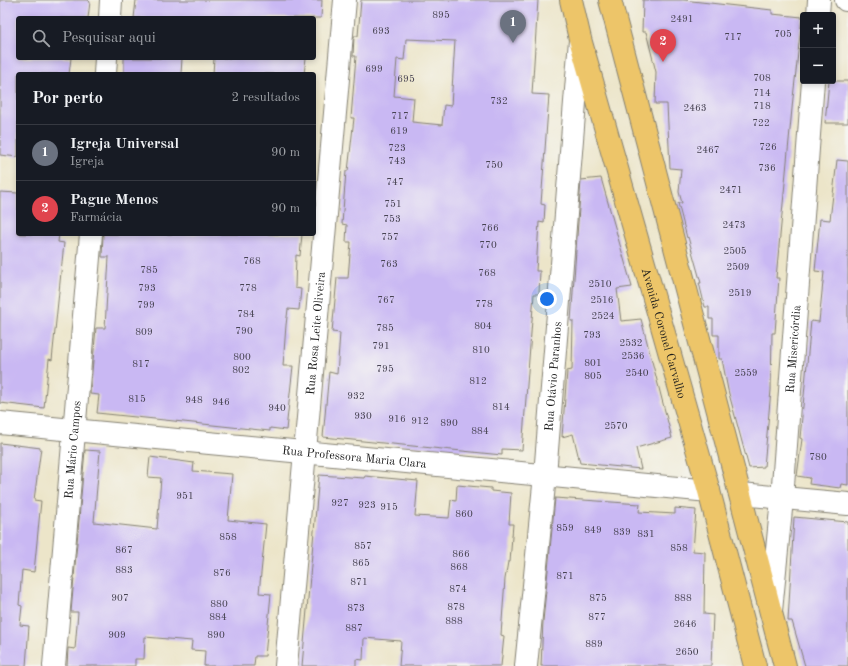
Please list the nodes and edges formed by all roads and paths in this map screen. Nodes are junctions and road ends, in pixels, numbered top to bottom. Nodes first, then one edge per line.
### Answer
1 (111, 0) edge
2 (345, 0) edge
3 (571, 0) edge
4 (610, 0) edge
5 (819, 0) edge
6 (818, 12) edge
7 (110, 16) edge
8 (580, 39) junction
9 (106, 60) edge
10 (105, 72) edge
11 (813, 84) edge
12 (91, 236) edge
13 (0, 423) edge
14 (74, 430) junction
15 (305, 452) junction
16 (545, 475) junction
17 (709, 491) junction
18 (741, 494) junction
19 (782, 499) junction
20 (848, 504) edge
21 (771, 616) junction
22 (54, 666) edge
23 (286, 666) edge
24 (526, 666) edge
25 (755, 666) edge
26 (784, 666) edge

1 - 7 street
2 - 15 street, Rua Rosa Leite Oliveira
3 - 8 main road, Avenida Coronel Carvalho
4 - 18 main road
5 - 6 street
8 - 16 street, Rua Otávio Paranhos
8 - 17 main road, Avenida Coronel Carvalho
9 - 10 street
11 - 19 street, Rua Misericórdia
12 - 14 street, Rua Mário Campos
13 - 14 street, Rua Professora Maria Clara
14 - 15 street, Rua Professora Maria Clara
14 - 22 street, Rua Mário Campos
15 - 16 street, Rua Professora Maria Clara
15 - 23 street, Rua Rosa Leite Oliveira
16 - 17 street, Rua Professora Maria Clara
16 - 24 street, Rua Otávio Paranhos
17 - 25 main road, Avenida Coronel Carvalho
18 - 19 street
18 - 21 main road
19 - 20 street
19 - 21 street, Rua Misericórdia
21 - 26 main road

